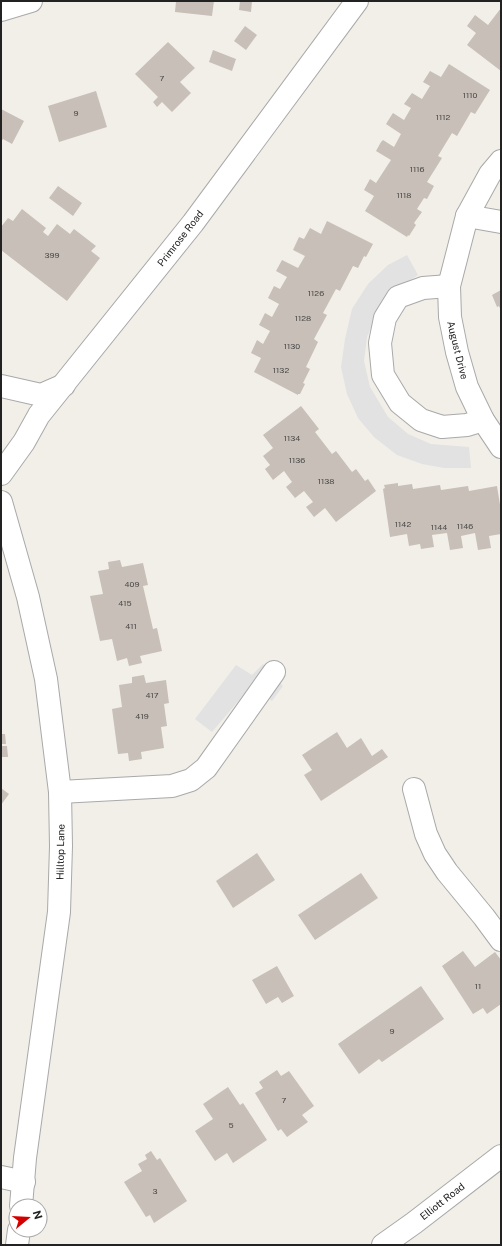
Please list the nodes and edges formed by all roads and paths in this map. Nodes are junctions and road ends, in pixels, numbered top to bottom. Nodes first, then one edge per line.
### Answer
1 (32, 1) edge
2 (357, 1) edge
3 (1, 10) edge
4 (501, 161) edge
5 (466, 216) junction
6 (501, 222) edge
7 (449, 286) junction
8 (65, 384) junction
9 (1, 386) edge
10 (483, 420) junction
11 (501, 447) edge
12 (1, 474) edge
13 (1, 502) edge
14 (274, 672) dead end
15 (414, 789) dead end
16 (60, 792) junction
17 (501, 940) edge
18 (501, 1156) edge
19 (1, 1177) edge
20 (24, 1182) junction
21 (22, 1198) edge
22 (383, 1245) edge

1 - 3 street
2 - 8 street, Primrose Road
4 - 5 street, August Drive
5 - 6 street
5 - 7 street, August Drive
7 - 10 street, August Drive
7 - 10 street
8 - 9 street
8 - 12 street, Primrose Road
10 - 11 street, August Drive
13 - 16 street, Hilltop Lane
14 - 16 street
15 - 17 street
16 - 20 street, Hilltop Lane
18 - 22 street, Elliott Road
19 - 20 street
20 - 21 street, Hilltop Lane

